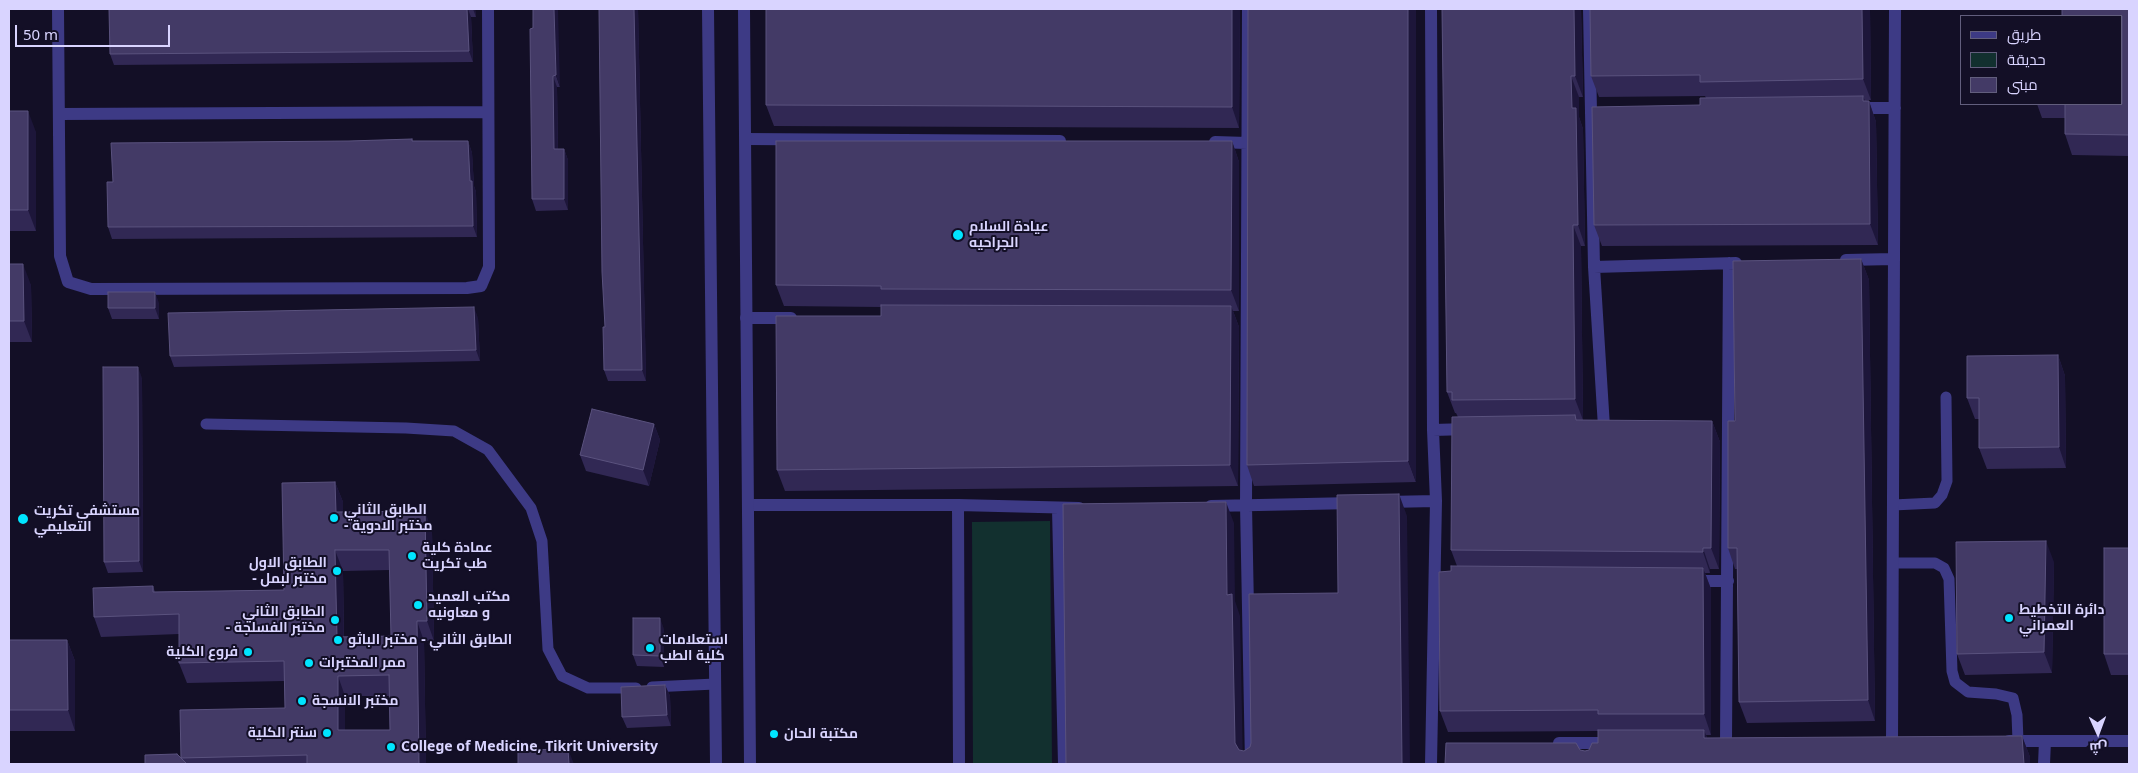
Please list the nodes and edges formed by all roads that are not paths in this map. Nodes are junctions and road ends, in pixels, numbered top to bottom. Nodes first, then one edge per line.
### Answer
1 (58, 9) edge
2 (488, 9) edge
3 (708, 9) edge
4 (744, 9) edge
5 (1248, 9) edge
6 (1431, 9) edge
7 (1589, 9) edge
8 (1895, 9) edge
9 (1895, 108) junction
10 (1846, 109) edge
11 (488, 112) junction
12 (60, 114) junction
13 (746, 139) junction
14 (1070, 141) edge
15 (1198, 142) edge
16 (1247, 143) junction
17 (1894, 259) junction
18 (1836, 260) edge
19 (1748, 263) edge
20 (1729, 264) junction
21 (1594, 267) junction
22 (746, 318) junction
23 (805, 318) edge
24 (1946, 397) dead end
25 (206, 424) dead end
26 (1604, 428) edge
27 (1481, 429) edge
28 (1433, 430) junction
29 (1436, 501) junction
30 (958, 505) junction
31 (1246, 505) junction
32 (1893, 505) junction
33 (749, 506) junction
34 (1200, 506) edge
35 (1096, 508) edge
36 (1058, 509) junction
37 (1893, 562) junction
38 (1679, 581) edge
39 (1728, 581) junction
40 (716, 684) junction
41 (1892, 741) edge
42 (1999, 741) edge
43 (2018, 741) junction
44 (2045, 741) junction
45 (2129, 741) edge
46 (1726, 742) edge
47 (1591, 743) junction
48 (1629, 743) edge
49 (1551, 744) edge
50 (1592, 757) edge
51 (716, 764) edge
52 (750, 764) edge
53 (959, 764) edge
54 (1064, 764) edge
55 (1252, 764) edge
56 (1431, 764) edge
57 (2044, 764) edge

1 - 12 street
2 - 11 street
3 - 40 street
4 - 13 street
5 - 16 street
6 - 28 street
7 - 21 street
8 - 9 street
9 - 10 street
9 - 17 street
11 - 12 street
11 - 12 street
13 - 14 street
13 - 22 street
15 - 16 street
16 - 31 street
17 - 18 street
17 - 32 street
19 - 20 street
20 - 21 street
20 - 39 street
21 - 26 street
22 - 23 street
22 - 33 street
24 - 32 lane
25 - 40 lane
27 - 28 street
28 - 29 street
29 - 31 street
29 - 56 street
30 - 33 street
30 - 36 street
30 - 53 street
31 - 34 street
31 - 55 street
32 - 37 street
33 - 52 street
35 - 36 street
36 - 54 street
37 - 41 street
37 - 43 lane
38 - 39 street
39 - 46 street
40 - 51 street
42 - 43 street
43 - 44 street
44 - 45 street
44 - 57 street
47 - 48 street
47 - 49 street
47 - 50 street

